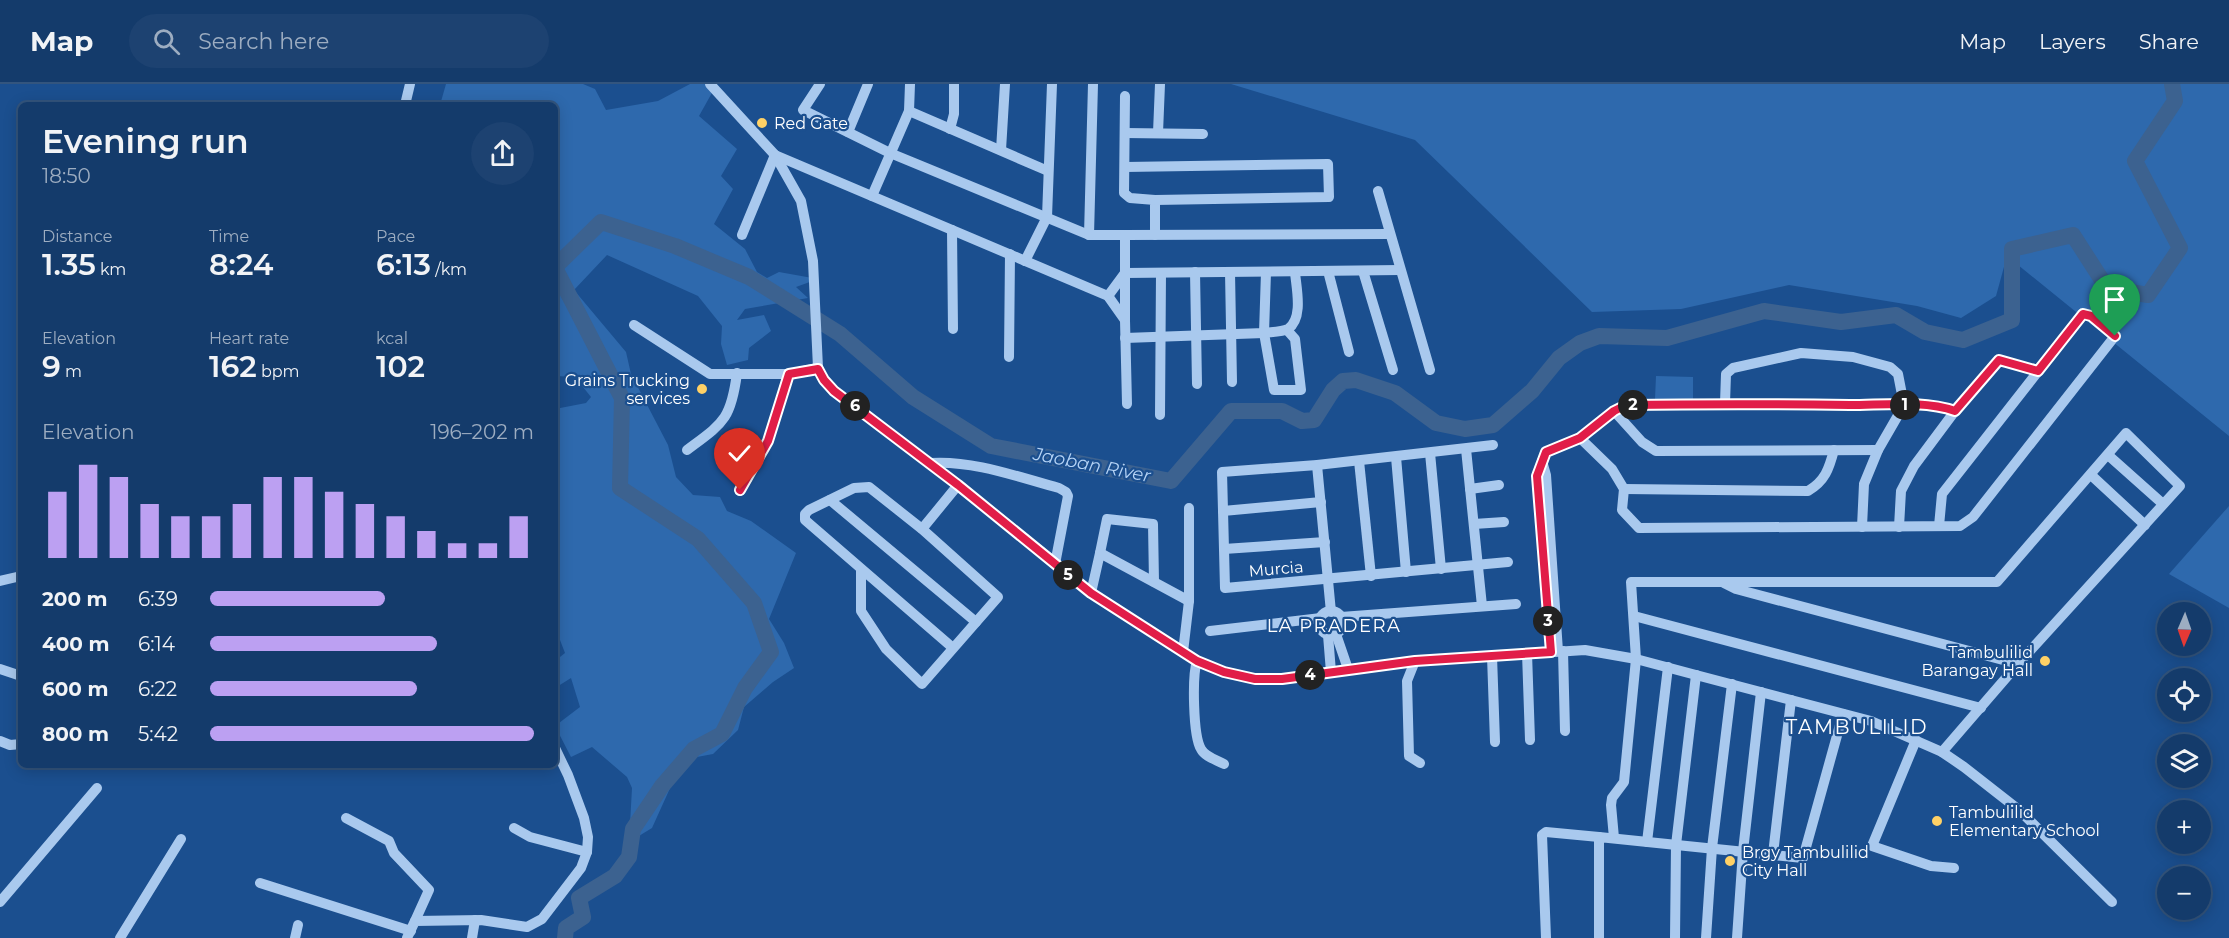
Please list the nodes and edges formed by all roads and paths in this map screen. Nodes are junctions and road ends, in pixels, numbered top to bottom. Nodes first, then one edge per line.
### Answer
1 (410, 84) edge
2 (710, 84) edge
3 (820, 84) edge
4 (868, 84) edge
5 (910, 84) edge
6 (954, 84) edge
7 (1005, 84) edge
8 (1052, 84) edge
9 (1093, 84) edge
10 (1160, 84) edge
11 (1125, 96) dead end
12 (406, 102) edge
13 (909, 111) junction
14 (950, 129) junction
15 (848, 132) junction
16 (1125, 133) junction
17 (1158, 133) junction
18 (1203, 134) dead end
19 (1001, 150) junction
20 (890, 153) junction
21 (775, 155) junction
22 (1125, 167) junction
23 (1048, 171) junction
24 (1378, 191) dead end
25 (872, 196) junction
26 (1155, 200) junction
27 (1047, 217) junction
28 (952, 230) junction
29 (1389, 234) junction
30 (742, 235) dead end
31 (1089, 235) junction
32 (1125, 235) junction
33 (1155, 235) junction
34 (1010, 254) junction
35 (1025, 261) junction
36 (1400, 270) junction
37 (1363, 271) junction
38 (1195, 272) junction
39 (1230, 272) junction
40 (1266, 272) junction
41 (1294, 272) junction
42 (1328, 272) junction
43 (1125, 273) junction
44 (1161, 273) junction
45 (1108, 296) junction
46 (1125, 320) junction
47 (634, 325) dead end
48 (954, 329) dead end
49 (1287, 330) junction
50 (1264, 333) junction
51 (1233, 334) junction
52 (1195, 335) junction
53 (1159, 337) junction
54 (1125, 338) junction
55 (1348, 352) dead end
56 (1009, 357) dead end
57 (818, 369) junction
58 (1393, 370) dead end
59 (1430, 370) dead end
60 (2038, 371) junction
61 (737, 373) junction
62 (789, 374) junction
63 (1232, 382) dead end
64 (1197, 384) dead end
65 (1127, 404) dead end
66 (1725, 404) junction
67 (1904, 405) junction
68 (1614, 411) junction
69 (1955, 411) junction
70 (1160, 415) dead end
71 (1580, 438) junction
72 (1494, 445) dead end
73 (1466, 449) junction
74 (687, 450) dead end
75 (1834, 450) junction
76 (1878, 450) junction
77 (1430, 453) junction
78 (2108, 455) junction
79 (1396, 457) junction
80 (1359, 461) junction
81 (930, 463) junction
82 (1317, 465) junction
83 (2091, 475) junction
84 (958, 485) junction
85 (1499, 485) dead end
86 (1470, 489) junction
87 (1624, 489) junction
88 (740, 490) dead end
89 (830, 500) junction
90 (1321, 502) junction
91 (2163, 504) junction
92 (1189, 508) dead end
93 (1223, 511) junction
94 (1504, 522) dead end
95 (1474, 524) junction
96 (2145, 525) junction
97 (1899, 526) junction
98 (1939, 526) junction
99 (1863, 527) junction
100 (922, 529) junction
101 (1325, 542) junction
102 (1224, 549) junction
103 (1100, 553) junction
104 (1508, 562) dead end
105 (1055, 564) junction
106 (1478, 566) junction
107 (861, 569) junction
108 (1441, 569) junction
109 (1406, 572) junction
110 (1371, 576) junction
111 (18, 577) edge
112 (1329, 580) junction
113 (0, 581) edge
114 (1721, 581) junction
115 (1154, 582) junction
116 (1091, 593) junction
117 (1189, 601) junction
118 (1516, 604) dead end
119 (1482, 606) junction
120 (1336, 614) junction
121 (1634, 616) junction
122 (1321, 618) junction
123 (976, 622) junction
124 (1210, 631) dead end
125 (1332, 635) junction
126 (953, 648) junction
127 (1557, 651) junction
128 (1182, 652) junction
129 (1527, 653) junction
130 (1492, 656) junction
131 (1636, 659) junction
132 (1197, 661) junction
133 (1415, 661) junction
134 (2018, 664) junction
135 (1668, 667) junction
136 (0, 669) edge
137 (1348, 669) junction
138 (1331, 672) junction
139 (18, 675) edge
140 (1696, 675) junction
141 (1731, 684) junction
142 (1761, 692) junction
143 (1791, 700) junction
144 (1981, 708) junction
145 (1843, 714) junction
146 (1564, 731) dead end
147 (1530, 740) dead end
148 (1916, 740) junction
149 (0, 741) edge
150 (1495, 742) dead end
151 (18, 744) edge
152 (1942, 752) junction
153 (558, 754) edge
154 (1420, 763) dead end
155 (1224, 764) dead end
156 (97, 788) dead end
157 (346, 818) dead end
158 (514, 828) dead end
159 (1599, 837) junction
160 (1614, 838) junction
161 (181, 839) dead end
162 (1647, 842) junction
163 (1676, 845) junction
164 (1712, 848) junction
165 (1743, 851) junction
166 (588, 852) junction
167 (1773, 854) junction
168 (1954, 868) dead end
169 (260, 883) dead end
170 (0, 902) edge
171 (2112, 902) dead end
172 (475, 920) junction
173 (298, 925) dead end
174 (411, 930) edge
175 (120, 938) edge
176 (295, 938) edge
177 (472, 938) edge
178 (1546, 938) edge
179 (1599, 938) edge
180 (1675, 938) edge
181 (1706, 938) edge
182 (1737, 938) edge

1 - 12 street
2 - 21 street
3 - 15 street
4 - 15 street
5 - 13 street
6 - 14 street
7 - 19 street
8 - 23 street
9 - 31 street
10 - 17 street
11 - 16 street
13 - 14 street
13 - 20 street
14 - 19 street
15 - 20 street
16 - 17 street
16 - 22 street
17 - 18 street
19 - 23 street
20 - 25 street
20 - 27 street
21 - 25 street
21 - 30 street
21 - 57 street
22 - 26 street
22 - 26 street
23 - 27 street
24 - 29 street
25 - 28 street
26 - 33 street
27 - 31 street
27 - 35 street
28 - 34 street
28 - 48 street
29 - 33 street
29 - 36 street
31 - 32 street
32 - 33 street
32 - 43 street
34 - 35 street
34 - 56 street
35 - 45 street
36 - 37 street
36 - 59 street
37 - 42 street
37 - 58 street
38 - 39 street
38 - 44 street
38 - 52 street
39 - 40 street
39 - 51 street
40 - 41 street
40 - 50 street
41 - 42 street
41 - 49 street
42 - 55 street
43 - 44 street
43 - 45 street
43 - 46 street
44 - 53 street
45 - 46 street
46 - 54 street
47 - 61 street
49 - 50 street
49 - 50 street
50 - 51 street
51 - 52 street
51 - 63 street
52 - 53 street
52 - 64 street
53 - 54 street
53 - 70 street
54 - 65 street
57 - 62 street
57 - 81 street
60 - 69 street
60 - 98 street
60 - 98 street
61 - 62 street
61 - 74 street
62 - 88 street
66 - 67 street
66 - 67 street
66 - 68 street
67 - 69 street
67 - 76 street
68 - 71 street
68 - 75 street
69 - 97 street
71 - 87 street
71 - 127 street
72 - 73 street
73 - 77 street
73 - 86 street
75 - 76 street
75 - 87 street
76 - 99 street
77 - 79 street
77 - 108 street
78 - 83 street
78 - 91 street
78 - 91 street
79 - 80 street
79 - 109 street
80 - 82 street
80 - 110 street
81 - 84 street
81 - 105 street
82 - 90 street
82 - 93 street
83 - 96 street
83 - 114 street
84 - 100 street
84 - 105 street
85 - 86 street
86 - 95 street
87 - 99 street
89 - 100 street
89 - 107 street
89 - 123 street
90 - 93 street
90 - 101 street
91 - 96 street
92 - 117 street
93 - 102 street
94 - 95 street
95 - 106 street
96 - 134 street
97 - 98 street
97 - 99 street
100 - 123 street
101 - 102 street
101 - 112 street
102 - 112 street, Murcia
103 - 115 street
103 - 115 street
103 - 116 street
104 - 106 street, Murcia
105 - 116 street
106 - 108 street, Murcia
106 - 119 street
107 - 126 street
107 - 126 street
108 - 109 street, Murcia
109 - 110 street, Murcia
110 - 112 street, Murcia
111 - 113 street
112 - 120 street
114 - 121 street
114 - 134 street
115 - 117 street
116 - 128 street
117 - 128 street
118 - 119 street
119 - 120 street
120 - 122 street
120 - 125 street
121 - 131 street
121 - 144 street
122 - 124 street
122 - 125 street
123 - 126 street
125 - 137 street
125 - 138 street
127 - 129 street
127 - 131 street
127 - 146 street
128 - 132 street
129 - 130 street
129 - 147 street
130 - 133 street
130 - 150 street
131 - 135 street
131 - 160 street
132 - 138 street
132 - 155 street
133 - 137 street
133 - 154 street
134 - 144 street
135 - 140 street
135 - 162 street
136 - 139 street
137 - 138 street
140 - 141 street
140 - 163 street
141 - 142 street
141 - 164 street
142 - 143 street
142 - 165 street
143 - 145 street
143 - 167 street
144 - 152 street
145 - 148 street
145 - 167 street
148 - 152 street
148 - 168 street
149 - 151 street
152 - 171 street
153 - 166 street
156 - 170 street
157 - 174 street
158 - 166 street
159 - 160 street
159 - 178 street
159 - 179 street
160 - 162 street
161 - 175 street
162 - 163 street
163 - 164 street
163 - 180 street
164 - 165 street
164 - 181 street
165 - 167 street
165 - 182 street
166 - 172 street
169 - 174 street
172 - 174 street
172 - 177 street
173 - 176 street

